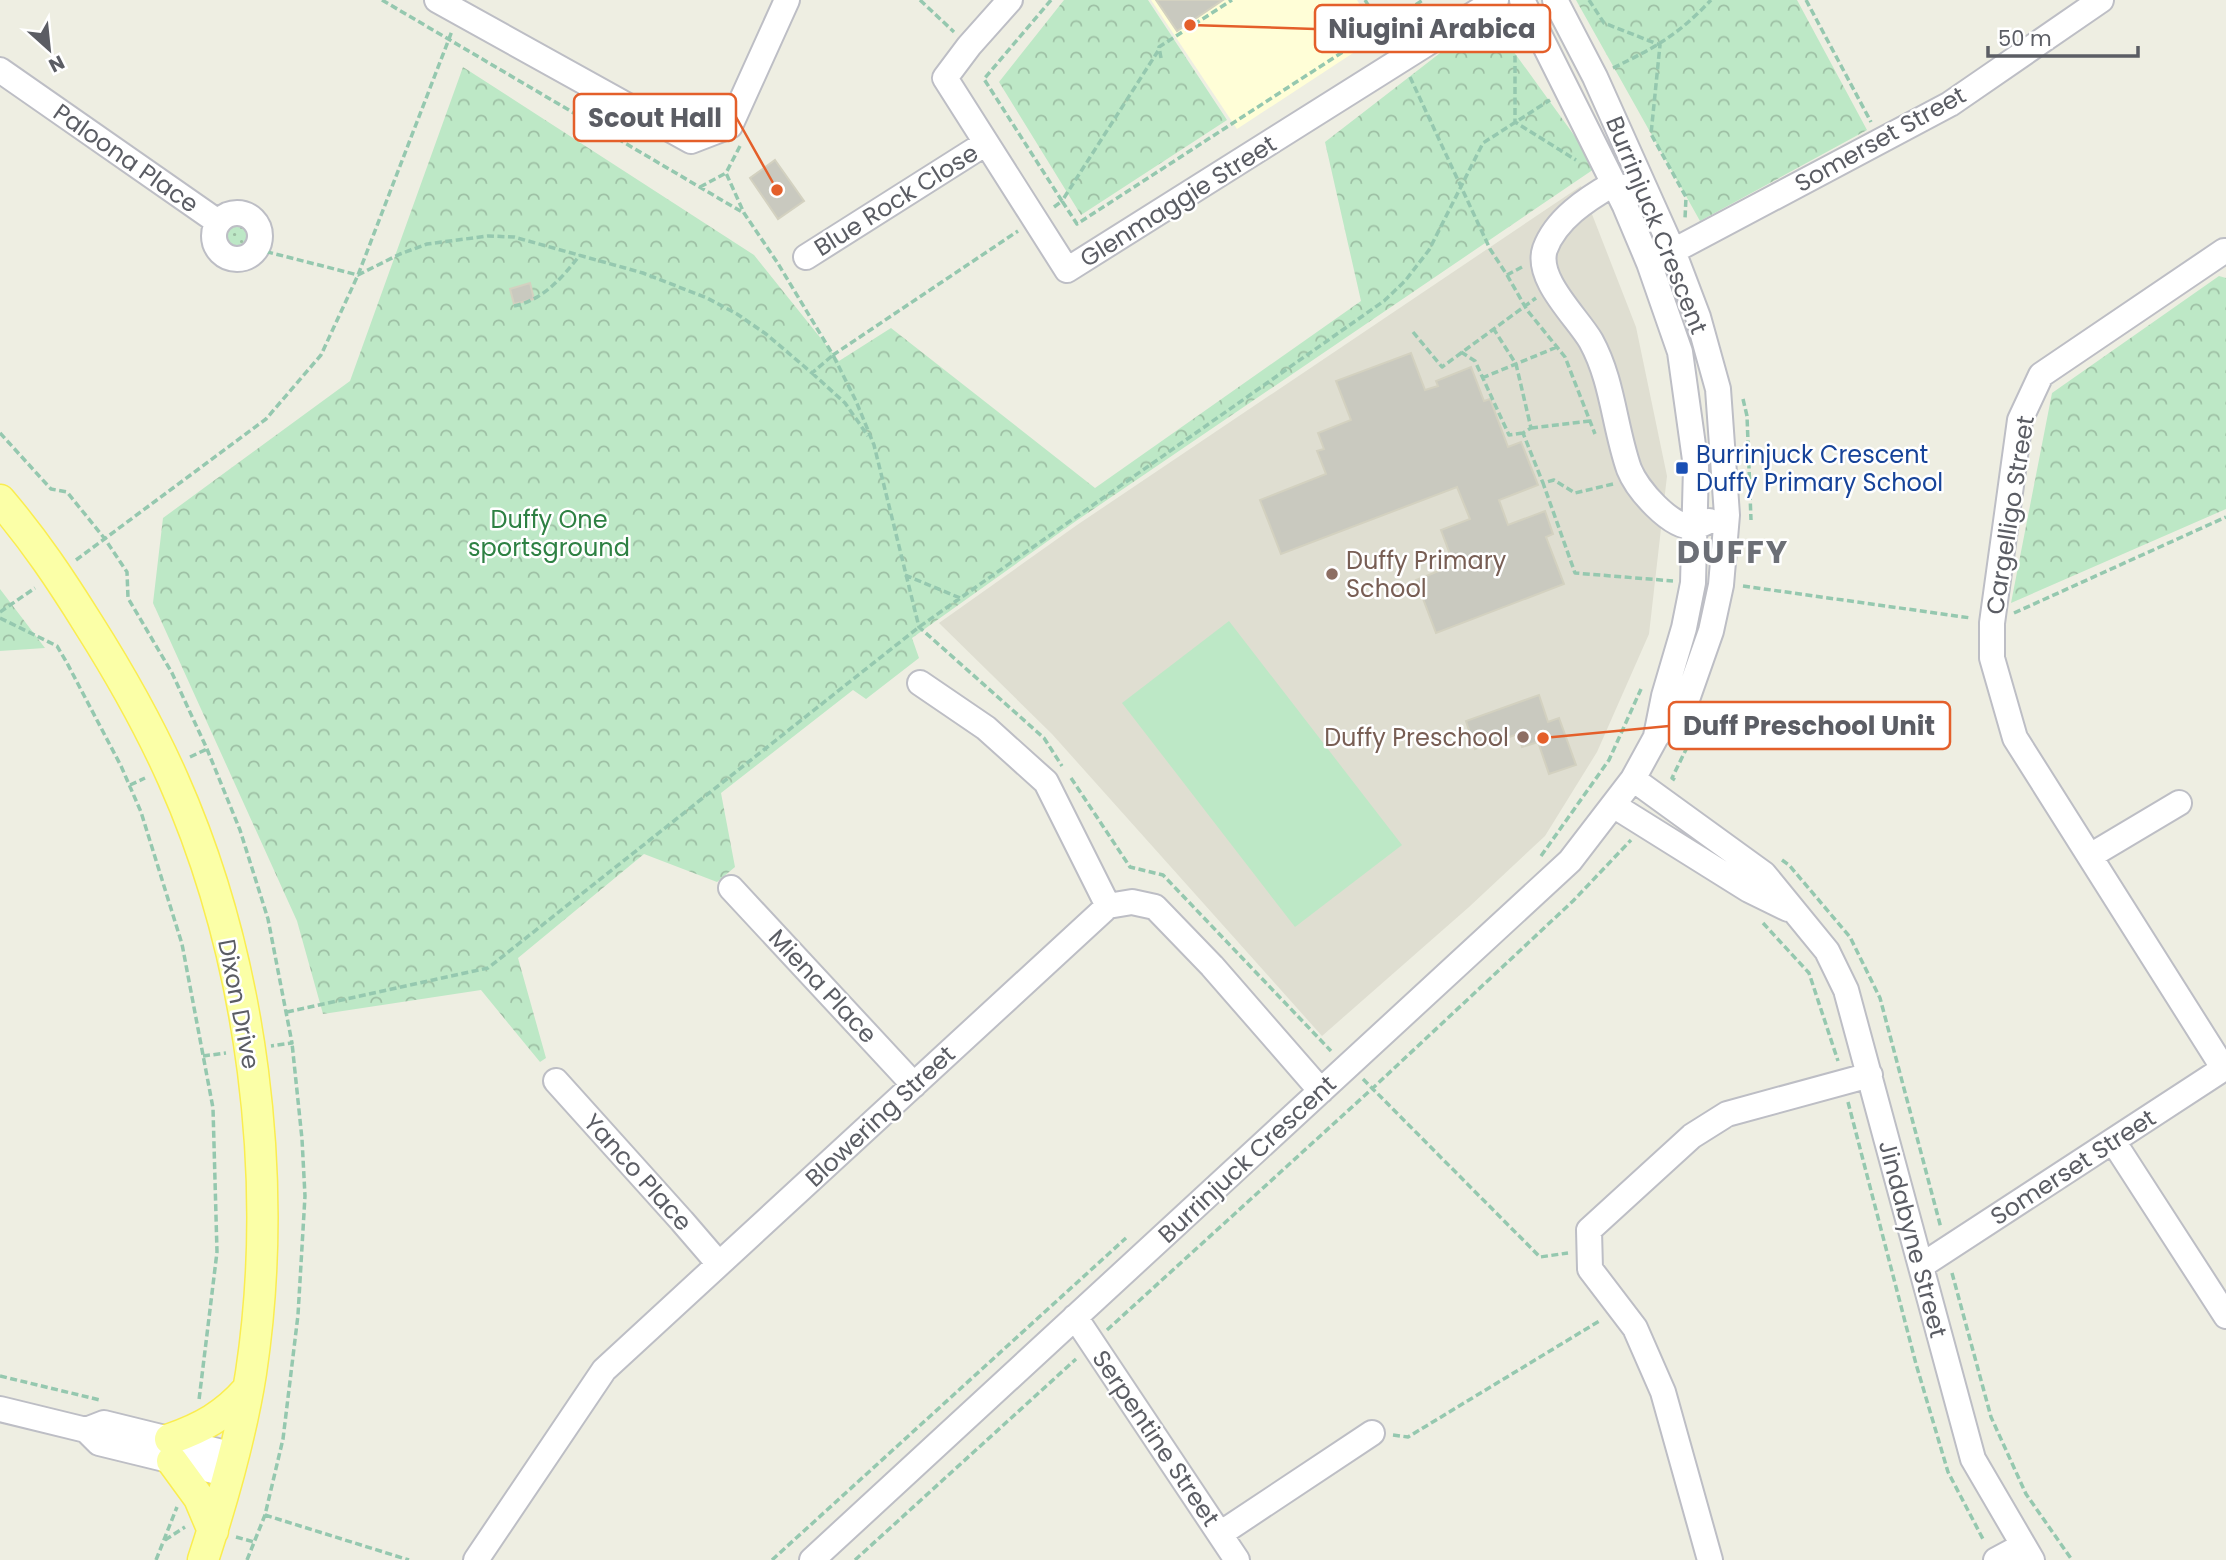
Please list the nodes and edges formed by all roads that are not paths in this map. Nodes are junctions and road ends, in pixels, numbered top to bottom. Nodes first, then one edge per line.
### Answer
1 (437, 0) edge
2 (787, 0) edge
3 (1010, 0) edge
4 (1522, 0) edge
5 (1555, 0) edge
6 (2101, 0) edge
7 (1501, 10) edge
8 (0, 70) edge
9 (986, 143) junction
10 (1605, 189) junction
11 (1647, 193) junction
12 (218, 222) junction
13 (1673, 251) junction
14 (2226, 251) edge
15 (806, 257) dead end
16 (1649, 264) junction
17 (0, 500) edge
18 (1727, 515) junction
19 (1695, 527) junction
20 (920, 683) dead end
21 (1656, 737) junction
22 (1633, 779) junction
23 (2179, 803) dead end
24 (1613, 805) junction
25 (2090, 856) junction
26 (732, 888) dead end
27 (1108, 906) junction
28 (1801, 916) junction
29 (2225, 1068) edge
30 (1870, 1075) junction
31 (556, 1081) dead end
32 (1313, 1082) junction
33 (914, 1085) junction
34 (2113, 1141) junction
35 (719, 1264) junction
36 (1921, 1266) junction
37 (2226, 1316) edge
38 (1075, 1317) junction
39 (247, 1390) junction
40 (0, 1409) edge
41 (1372, 1433) road end
42 (180, 1452) junction
43 (232, 1465) junction
44 (201, 1527) junction
45 (1220, 1534) junction
46 (2027, 1553) edge
47 (1992, 1555) edge
48 (204, 1560) edge
49 (476, 1560) edge
50 (812, 1560) edge
51 (1237, 1560) edge
52 (1710, 1560) edge

1 - 2 street
3 - 9 street, Glenmaggie Street
4 - 10 street, Burrinjuck Crescent
5 - 11 street, Burrinjuck Crescent
6 - 13 street, Somerset Street
7 - 9 street, Glenmaggie Street
8 - 12 street, Paloona Place
9 - 15 street, Blue Rock Close
10 - 11 street
10 - 16 street, Burrinjuck Crescent
10 - 19 street
11 - 13 street, Burrinjuck Crescent
12 - 12 street, Paloona Place
13 - 16 street, Somerset Street
13 - 18 street, Burrinjuck Crescent
14 - 25 street, Cargelligo Street
16 - 19 street, Burrinjuck Crescent
17 - 39 main road, Dixon Drive
18 - 19 street
18 - 21 street, Burrinjuck Crescent
19 - 21 street, Burrinjuck Crescent
20 - 27 street
21 - 22 street, Burrinjuck Crescent
22 - 24 street, Burrinjuck Crescent
22 - 28 street, Jindabyne Street
23 - 25 street
24 - 28 street, Jindabyne Street
24 - 32 street, Burrinjuck Crescent
25 - 29 street, Cargelligo Street
26 - 33 street, Miena Place
27 - 32 street
27 - 33 street, Blowering Street
28 - 30 street, Jindabyne Street
29 - 34 street, Somerset Street
30 - 36 street, Jindabyne Street
30 - 52 street
31 - 35 street, Yanco Place
32 - 38 street, Burrinjuck Crescent
33 - 35 street, Blowering Street
34 - 36 street, Somerset Street
34 - 37 street
35 - 49 street, Blowering Street
36 - 46 street, Jindabyne Street
38 - 45 street, Serpentine Street
38 - 50 street, Burrinjuck Crescent
39 - 42 main road
39 - 43 main road, Dixon Drive
40 - 42 street
41 - 45 street
42 - 43 street
42 - 44 main road
43 - 44 main road, Dixon Drive
44 - 48 main road, Dixon Drive
45 - 51 street, Serpentine Street
46 - 47 street

